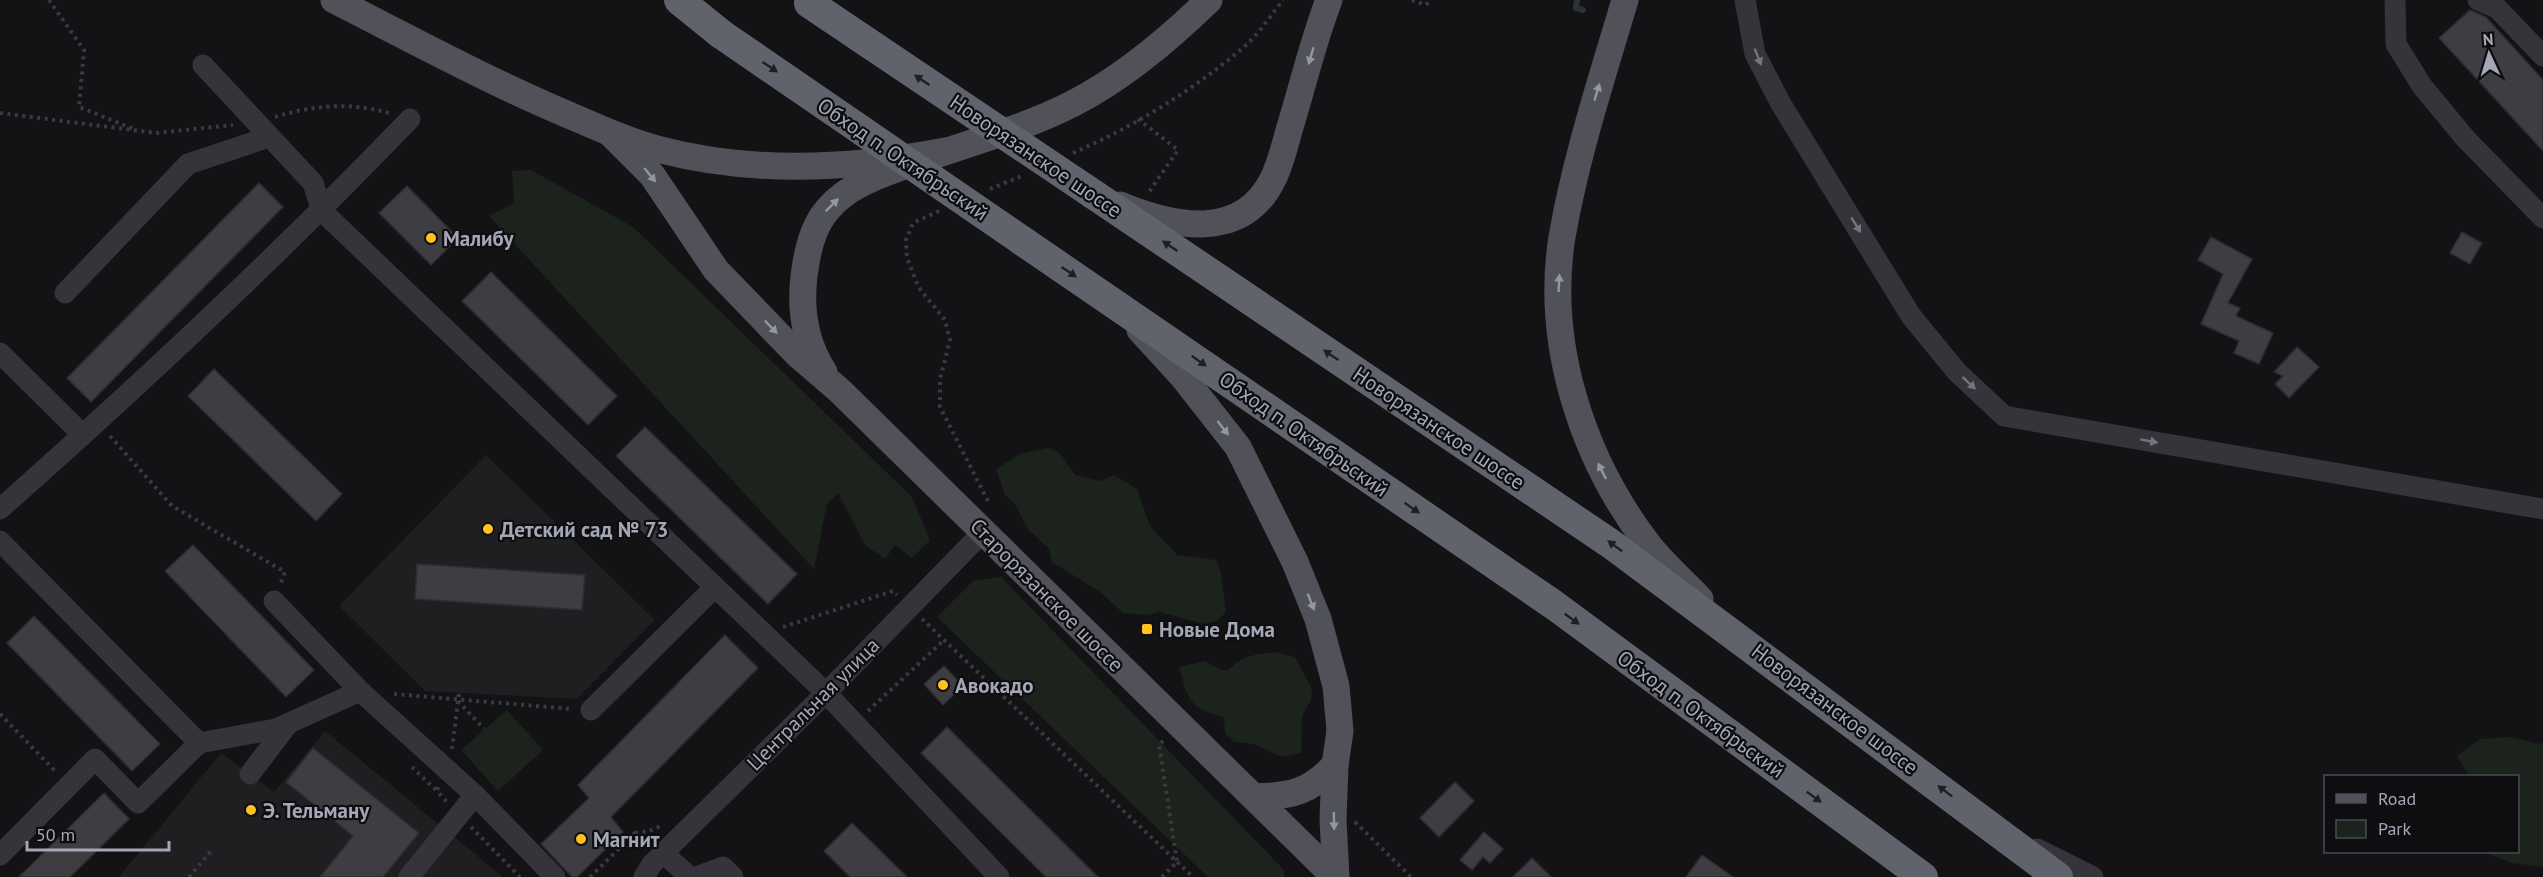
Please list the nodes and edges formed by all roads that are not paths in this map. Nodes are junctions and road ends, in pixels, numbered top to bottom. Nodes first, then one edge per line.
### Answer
1 (334, 0) edge
2 (679, 0) edge
3 (1209, 0) edge
4 (1329, 0) edge
5 (1625, 0) edge
6 (1746, 0) edge
7 (2396, 0) edge
8 (2478, 0) edge
9 (807, 2) edge
10 (2543, 56) edge
11 (203, 65) dead end
12 (410, 119) road end
13 (262, 130) junction
14 (610, 133) junction
15 (945, 151) junction
16 (1093, 194) junction
17 (322, 211) junction
18 (2543, 218) edge
19 (65, 293) dead end
20 (1116, 304) junction
21 (0, 353) edge
22 (840, 391) junction
23 (90, 429) junction
24 (0, 509) edge
25 (2543, 509) edge
26 (983, 532) junction
27 (0, 541) edge
28 (715, 587) junction
29 (274, 602) road end
30 (1730, 630) junction
31 (360, 691) junction
32 (826, 693) junction
33 (591, 710) road end
34 (288, 723) junction
35 (199, 743) junction
36 (1335, 765) junction
37 (250, 774) dead end
38 (475, 795) junction
39 (1255, 797) junction
40 (1992, 826) junction
41 (663, 853) junction
42 (0, 855) edge
43 (646, 874) edge
44 (409, 877) edge
45 (555, 877) edge
46 (690, 877) edge
47 (696, 877) edge
48 (733, 877) edge
49 (999, 877) edge
50 (1336, 877) edge
51 (1923, 877) edge
52 (2058, 877) edge
53 (2093, 877) edge

1 - 14 main road
2 -> 20 highway, Обход п. Октябрьский, bridge
3 - 15 main road
4 -> 16 main road
30 -> 5 main road
6 -> 25 street
7 - 18 street
8 - 10 street
16 -> 9 highway, Новорязанское шоссе, bridge
11 - 13 street
12 - 17 street
13 - 17 street
13 - 19 street
14 - 15 main road
14 -> 22 main road
22 -> 15 main road
30 -> 16 highway, Новорязанское шоссе
17 - 23 street
17 - 28 street
20 -> 36 main road
20 -> 51 highway, Обход п. Октябрьский
21 - 23 street
22 - 26 main road, Старорязанское шоссе
23 - 24 street
26 - 32 street, Центральная улица
26 - 39 main road, Старорязанское шоссе
27 - 35 street
28 - 32 street
28 - 33 street
29 - 31 street
40 -> 30 highway, Новорязанское шоссе
31 - 34 street
31 - 38 street
32 - 41 street, Центральная улица
32 - 49 street
34 - 35 street
34 - 37 street
35 - 42 street
36 - 39 main road
36 -> 50 main road
38 - 44 street
38 - 45 street
39 - 50 main road, Старорязанское шоссе
40 - 52 highway, Новорязанское шоссе
40 - 53 street
41 - 43 street, Центральная улица
41 - 46 street
47 - 48 street

